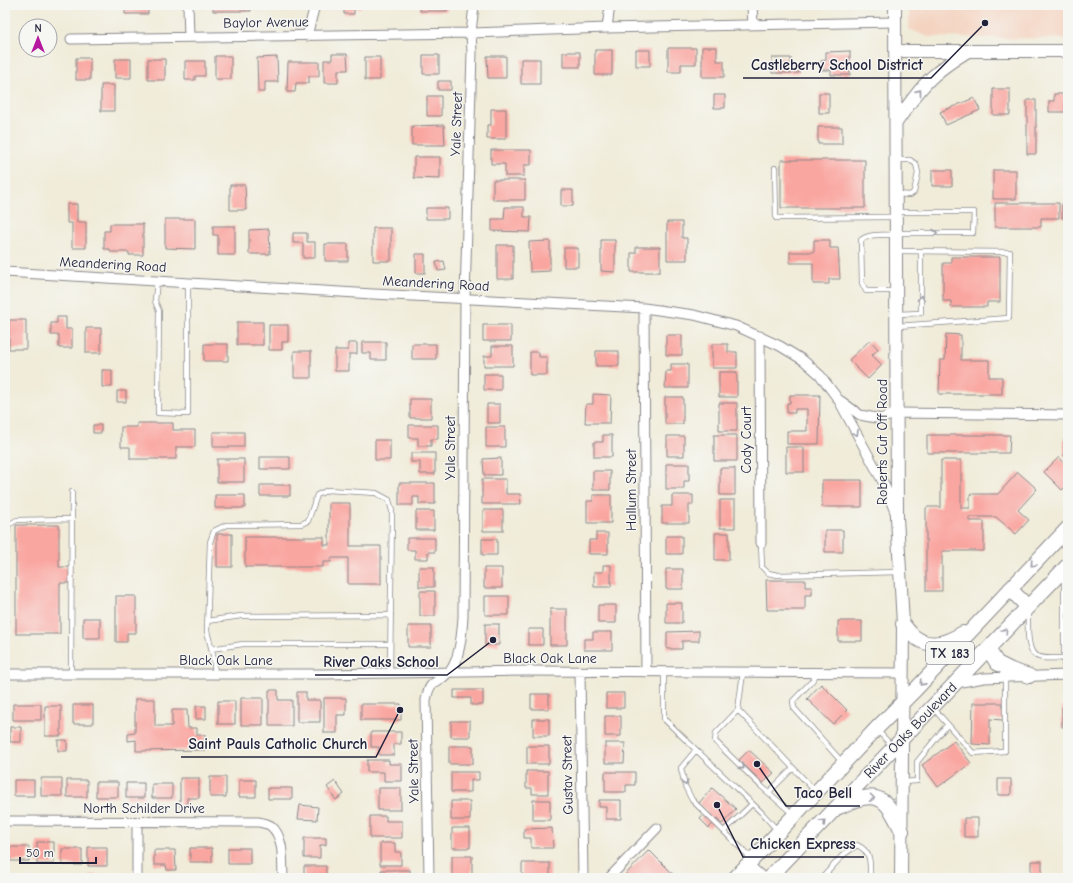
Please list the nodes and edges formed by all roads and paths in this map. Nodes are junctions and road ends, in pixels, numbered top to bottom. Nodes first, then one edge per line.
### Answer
1 (188, 5) edge
2 (314, 5) edge
3 (474, 5) edge
4 (610, 5) edge
5 (752, 5) edge
6 (895, 5) edge
7 (894, 22) junction
8 (753, 24) junction
9 (607, 28) junction
10 (471, 33) junction
11 (307, 36) junction
12 (189, 37) junction
13 (71, 39) dead end
14 (895, 51) junction
15 (968, 51) junction
16 (1068, 51) edge
17 (896, 123) junction
18 (896, 160) junction
19 (775, 168) dead end
20 (896, 194) junction
21 (896, 214) junction
22 (896, 234) junction
23 (896, 251) junction
24 (921, 252) junction
25 (5, 272) edge
26 (156, 280) junction
27 (188, 282) junction
28 (897, 292) junction
29 (465, 298) junction
30 (644, 308) junction
31 (897, 320) junction
32 (760, 336) junction
33 (838, 399) junction
34 (896, 413) junction
35 (1068, 414) edge
36 (72, 492) dead end
37 (897, 517) junction
38 (72, 519) junction
39 (1068, 528) edge
40 (761, 543) joint
41 (1066, 567) edge
42 (900, 572) junction
43 (1010, 589) junction
44 (1028, 607) junction
45 (391, 615) junction
46 (207, 621) junction
47 (903, 624) junction
48 (977, 624) junction
49 (390, 644) junction
50 (211, 649) junction
51 (988, 649) junction
52 (1064, 658) junction
53 (450, 672) junction
54 (580, 672) junction
55 (646, 672) junction
56 (664, 672) junction
57 (390, 673) junction
58 (743, 673) junction
59 (817, 673) junction
60 (6, 674) edge
61 (71, 674) junction
62 (216, 674) junction
63 (903, 674) junction
64 (1066, 675) edge
65 (1029, 676) junction
66 (1005, 677) junction
67 (956, 683) junction
68 (903, 702) junction
69 (932, 707) junction
70 (738, 710) junction
71 (947, 725) junction
72 (876, 729) junction
73 (898, 743) junction
74 (696, 750) junction
75 (844, 764) junction
76 (793, 768) junction
77 (902, 782) junction
78 (769, 792) junction
79 (817, 792) junction
80 (752, 804) junction
81 (835, 809) junction
82 (794, 816) junction
83 (5, 821) edge
84 (137, 822) junction
85 (657, 828) dead end
86 (724, 831) junction
87 (778, 831) junction
88 (902, 831) junction
89 (749, 863) junction
90 (137, 878) edge
91 (283, 878) edge
92 (429, 878) edge
93 (583, 878) edge
94 (610, 878) edge
95 (735, 878) edge
96 (760, 878) edge
97 (770, 878) edge
98 (822, 878) edge
99 (870, 878) edge
100 (902, 878) edge

1 - 12 street
2 - 11 street
3 - 10 street, Yale Street
4 - 9 street
5 - 8 street
6 - 7 street, Roberts Cut Off Road
7 - 8 street, Baylor Avenue
7 - 14 street, Roberts Cut Off Road
8 - 9 street, Baylor Avenue
9 - 10 street, Baylor Avenue
10 - 11 street, Baylor Avenue
10 - 29 street, Yale Street
11 - 12 street, Baylor Avenue
12 - 13 street, Baylor Avenue
14 - 15 street
14 - 17 street, Roberts Cut Off Road
15 - 16 street
17 -> 15 street
17 - 18 street, Roberts Cut Off Road
18 - 20 street, Roberts Cut Off Road
18 - 20 lane
19 - 21 lane
20 - 21 street, Roberts Cut Off Road
21 - 22 street, Roberts Cut Off Road
22 -> 21 lane
22 - 23 street, Roberts Cut Off Road
22 - 28 lane
23 - 24 lane
23 - 28 street, Roberts Cut Off Road
31 -> 24 lane
24 - 31 lane
25 - 26 street, Meandering Road
26 - 27 street, Meandering Road
26 - 27 lane
27 - 29 street, Meandering Road
28 - 31 street, Roberts Cut Off Road
29 - 30 street, Meandering Road
29 - 53 street, Yale Street
30 - 32 street, Meandering Road
30 - 55 street, Hallum Street
31 - 34 street, Roberts Cut Off Road
32 - 33 street, Meandering Road
32 - 40 street, Cody Court
33 - 34 street, Meandering Road
33 -> 37 street, Meandering Road
34 - 35 street, Meandering Road
34 - 37 street, Roberts Cut Off Road
36 - 38 lane
37 - 42 street, Roberts Cut Off Road
38 - 60 lane
38 - 61 lane
39 -> 43 main road, River Oaks Boulevard / TX 183
40 - 42 lane
41 - 44 main road, River Oaks Boulevard / TX 183
41 - 52 lane
42 - 47 street, Roberts Cut Off Road
43 - 44 main road
43 - 48 main road, River Oaks Boulevard / TX 183
51 -> 44 main road, River Oaks Boulevard / TX 183
44 - 52 lane
45 - 46 lane
45 - 46 lane
45 - 49 lane
46 - 50 lane
47 - 48 main road
47 - 63 street, Roberts Cut Off Road
48 -> 68 main road, River Oaks Boulevard / TX 183
49 - 50 lane
49 - 57 lane
50 - 62 lane
51 - 65 main road
51 - 67 main road, River Oaks Boulevard / TX 183
52 - 64 lane
53 - 54 street, Black Oak Lane
53 - 57 street, Black Oak Lane
53 - 92 street, Yale Street
54 - 55 street, Black Oak Lane
54 - 93 street, Gustav Street
55 - 56 street, Black Oak Lane
56 - 58 street, Black Oak Lane
56 - 74 lane
57 - 62 street, Black Oak Lane
58 - 59 street, Black Oak Lane
58 - 70 lane
59 - 63 street, Black Oak Lane
59 - 75 lane
60 - 61 street, Black Oak Lane
61 - 62 street, Black Oak Lane
63 - 68 street, Roberts Cut Off Road
64 - 65 street
65 - 66 street
66 - 67 street
66 - 71 lane
67 - 69 main road, River Oaks Boulevard / TX 183
68 - 72 main road, River Oaks Boulevard / TX 183
68 - 73 street, Roberts Cut Off Road
69 - 71 lane
69 - 73 main road, River Oaks Boulevard / TX 183
70 - 76 lane
70 -> 78 lane
71 - 77 lane
72 - 73 lane
72 - 75 main road, River Oaks Boulevard / TX 183
73 - 77 street, Roberts Cut Off Road
73 - 81 main road, River Oaks Boulevard / TX 183
74 - 80 lane
74 -> 86 lane
75 - 79 main road, River Oaks Boulevard / TX 183
76 - 78 lane
76 - 79 lane
77 - 88 street, Roberts Cut Off Road
78 - 82 lane
79 - 82 main road, River Oaks Boulevard / TX 183
80 - 86 lane
80 - 87 lane
81 -> 88 main road
97 -> 81 main road, River Oaks Boulevard / TX 183
82 - 87 main road, River Oaks Boulevard / TX 183
83 - 84 street, North Schilder Drive
84 - 90 street
84 - 91 street, North Schilder Drive
85 - 94 street
86 - 89 lane
87 - 89 main road, River Oaks Boulevard / TX 183
88 - 100 street, Roberts Cut Off Road
89 - 95 main road, River Oaks Boulevard / TX 183
89 - 96 main road
98 - 99 lane

